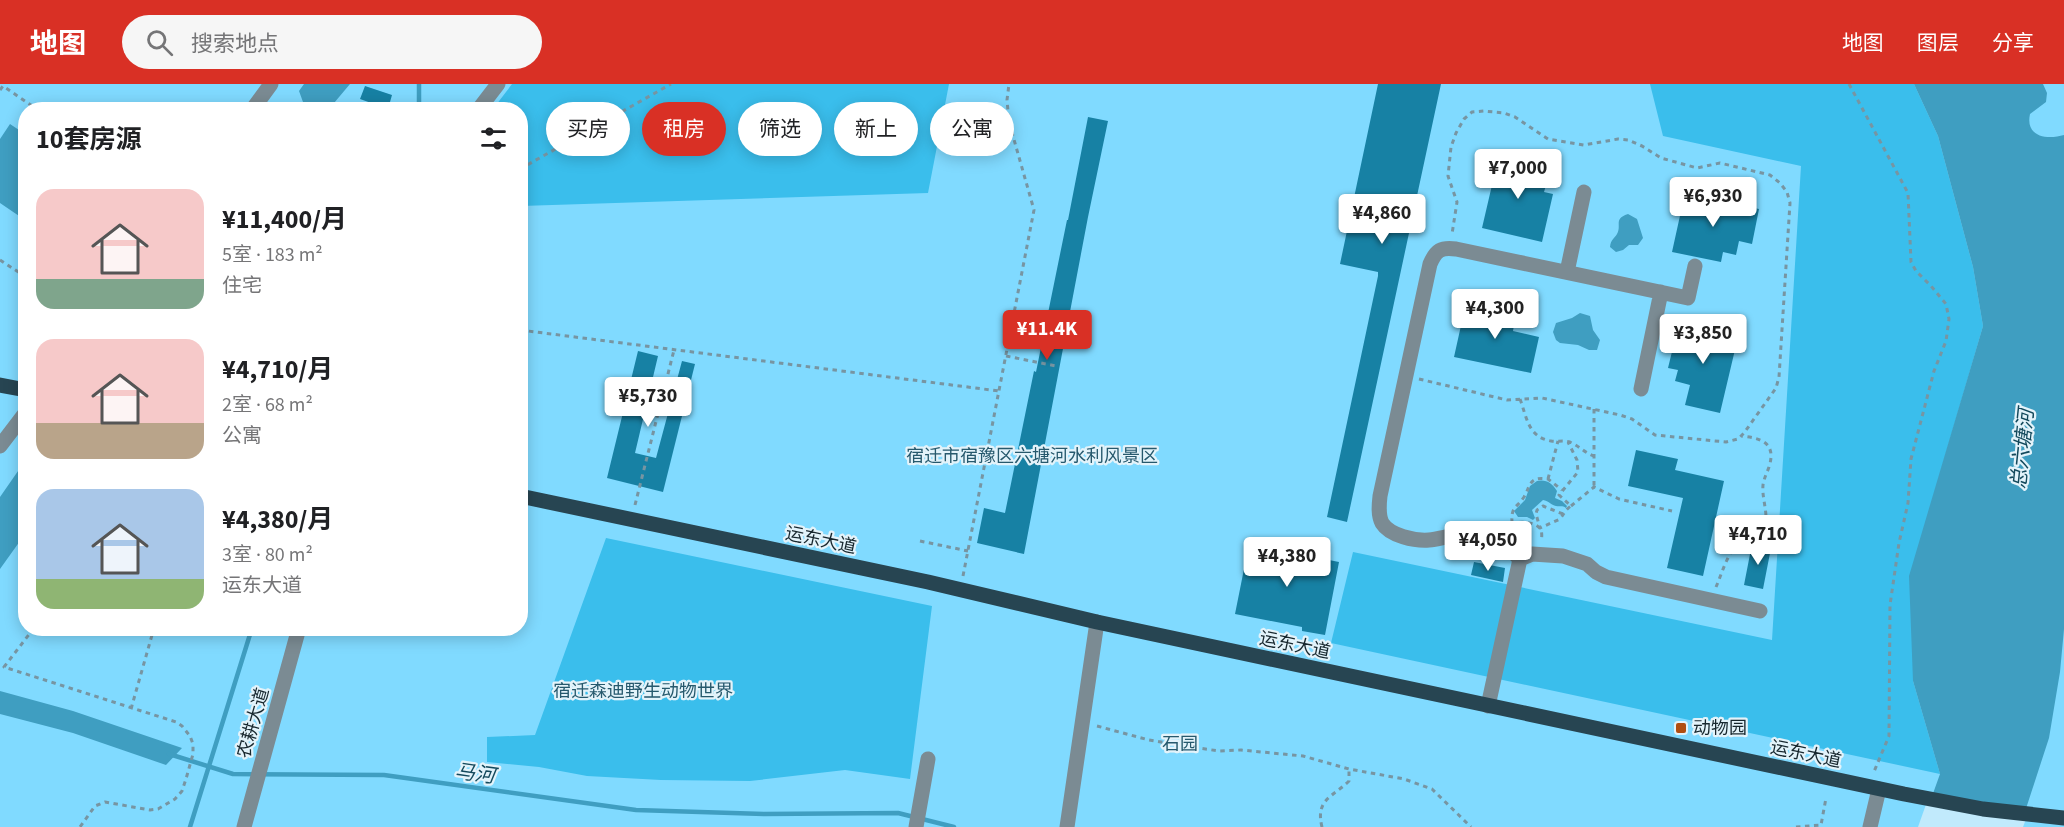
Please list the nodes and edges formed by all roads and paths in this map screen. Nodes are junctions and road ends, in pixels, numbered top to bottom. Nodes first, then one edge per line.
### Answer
1 (271, 84) edge
2 (498, 84) edge
3 (671, 84) edge
4 (1009, 84) edge
5 (1849, 84) edge
6 (0, 90) edge
7 (26, 102) edge
8 (258, 102) edge
9 (484, 102) edge
10 (528, 164) edge
11 (1584, 192) dead end
12 (0, 260) edge
13 (1695, 266) dead end
14 (18, 272) edge
15 (1566, 272) junction
16 (1661, 292) junction
17 (528, 331) edge
18 (674, 350) junction
19 (1006, 356) junction
20 (1056, 366) dead end
21 (0, 376) edge
22 (18, 379) edge
23 (0, 385) edge
24 (18, 388) edge
25 (1641, 388) dead end
26 (999, 392) junction
27 (1520, 399) dead end
28 (1594, 409) dead end
29 (18, 422) edge
30 (1741, 436) dead end
31 (1558, 441) junction
32 (1568, 442) junction
33 (0, 446) edge
34 (1594, 456) junction
35 (1548, 479) junction
36 (1594, 487) junction
37 (1562, 490) junction
38 (528, 498) edge
39 (1571, 506) junction
40 (1672, 511) dead end
41 (1563, 514) junction
42 (631, 520) junction
43 (1512, 523) junction
44 (1539, 528) junction
45 (920, 541) dead end
46 (1502, 545) junction
47 (968, 552) junction
48 (1540, 554) junction
49 (1520, 559) junction
50 (961, 590) junction
51 (1712, 600) junction
52 (1760, 611) dead end
53 (1097, 622) junction
54 (28, 636) edge
55 (152, 636) edge
56 (297, 636) edge
57 (1488, 706) junction
58 (131, 709) junction
59 (1082, 723) junction
60 (928, 759) dead end
61 (1349, 770) junction
62 (1873, 788) junction
63 (1826, 798) dead end
64 (2064, 818) edge
65 (80, 827) edge
66 (244, 827) edge
67 (916, 827) edge
68 (1067, 827) edge
69 (1322, 827) edge
70 (1471, 827) edge
71 (1796, 827) edge
72 (1870, 827) edge

1 - 8 street
2 - 9 street
3 - 10 path
4 - 19 path
5 - 62 path
6 - 7 path
11 - 15 street
12 - 14 path
13 - 16 street
15 - 16 street
15 - 46 street
16 - 25 street
17 - 18 path
18 - 26 path
18 - 42 path
19 - 20 path
19 - 26 path
21 - 22 main road
23 - 24 main road
26 - 47 path
27 - 31 path
28 - 34 path
29 - 33 street
30 - 51 path
31 - 32 path
31 - 35 path
32 - 34 path
32 - 37 path
34 - 36 path
35 - 37 path
35 - 43 path
36 - 39 path
36 - 40 path
37 - 39 path
38 - 42 main road, 运东大道
39 - 41 path
41 - 44 path
41 - 44 path
42 - 50 main road, 运东大道
43 - 44 path
43 - 46 path
44 - 48 path
45 - 47 path
46 - 49 street
47 - 50 path
48 - 49 street
48 - 51 street
49 - 57 street
50 - 53 main road, 运东大道
51 - 52 street
53 - 57 main road, 运东大道
53 - 59 street
54 - 58 path
55 - 58 path
56 - 66 street, 农耕大道
57 - 62 main road, 运东大道
58 - 65 path
59 - 61 path
59 - 68 street
60 - 67 street
61 - 69 path
61 - 70 path
62 - 64 main road, 运东大道
62 - 72 street
63 - 71 path

